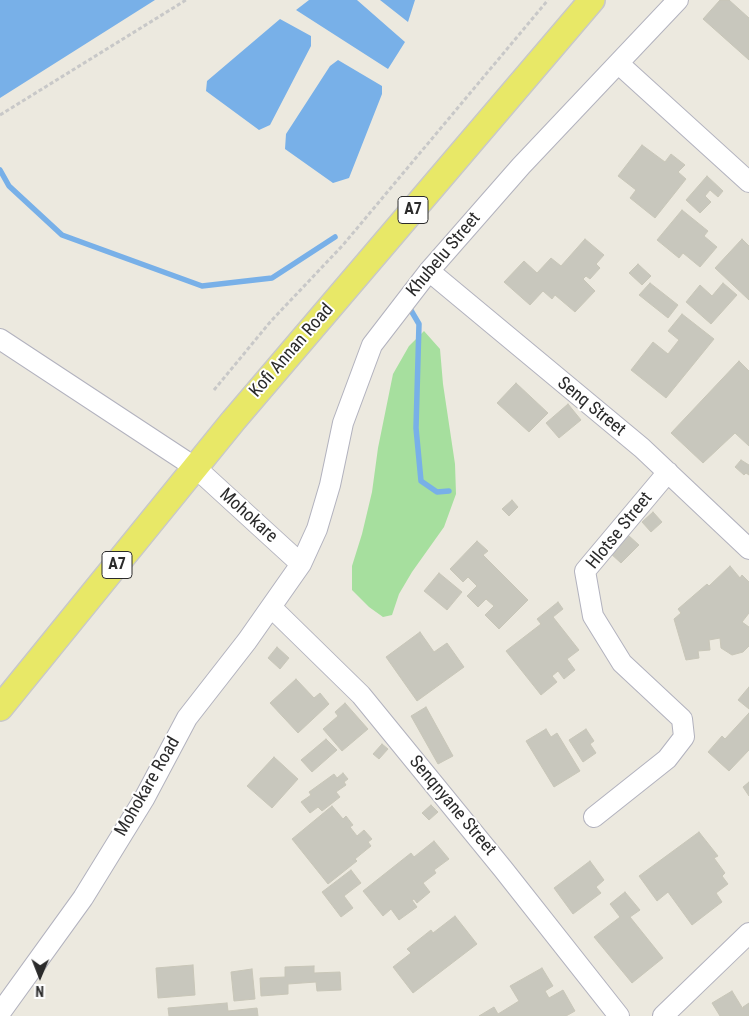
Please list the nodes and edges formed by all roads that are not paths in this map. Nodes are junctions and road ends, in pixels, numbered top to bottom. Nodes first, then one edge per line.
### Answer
1 (592, 0) edge
2 (678, 0) edge
3 (619, 64) junction
4 (749, 182) edge
5 (429, 271) junction
6 (0, 339) edge
7 (196, 468) junction
8 (668, 472) junction
9 (749, 549) edge
10 (301, 564) junction
11 (272, 607) junction
12 (0, 708) edge
13 (594, 817) dead end
14 (749, 933) edge
15 (0, 1013) edge
16 (619, 1016) edge
17 (663, 1016) edge

1 - 7 main road, Kofi Annan Road / A7
2 - 3 street, Khubelu Street
3 - 4 street
3 - 5 street, Khubelu Street
5 - 8 street, Senq Street
5 - 10 street, Khubelu Street
6 - 7 street, Mohokare
7 - 10 street, Mohokare
7 - 12 main road, Kofi Annan Road / A7
8 - 9 street, Senq Street
8 - 13 street, Hlotse Street
10 - 11 street, Mohokare Road
11 - 15 street, Mohokare Road
11 - 16 street, Senqnyane Street
14 - 17 street

